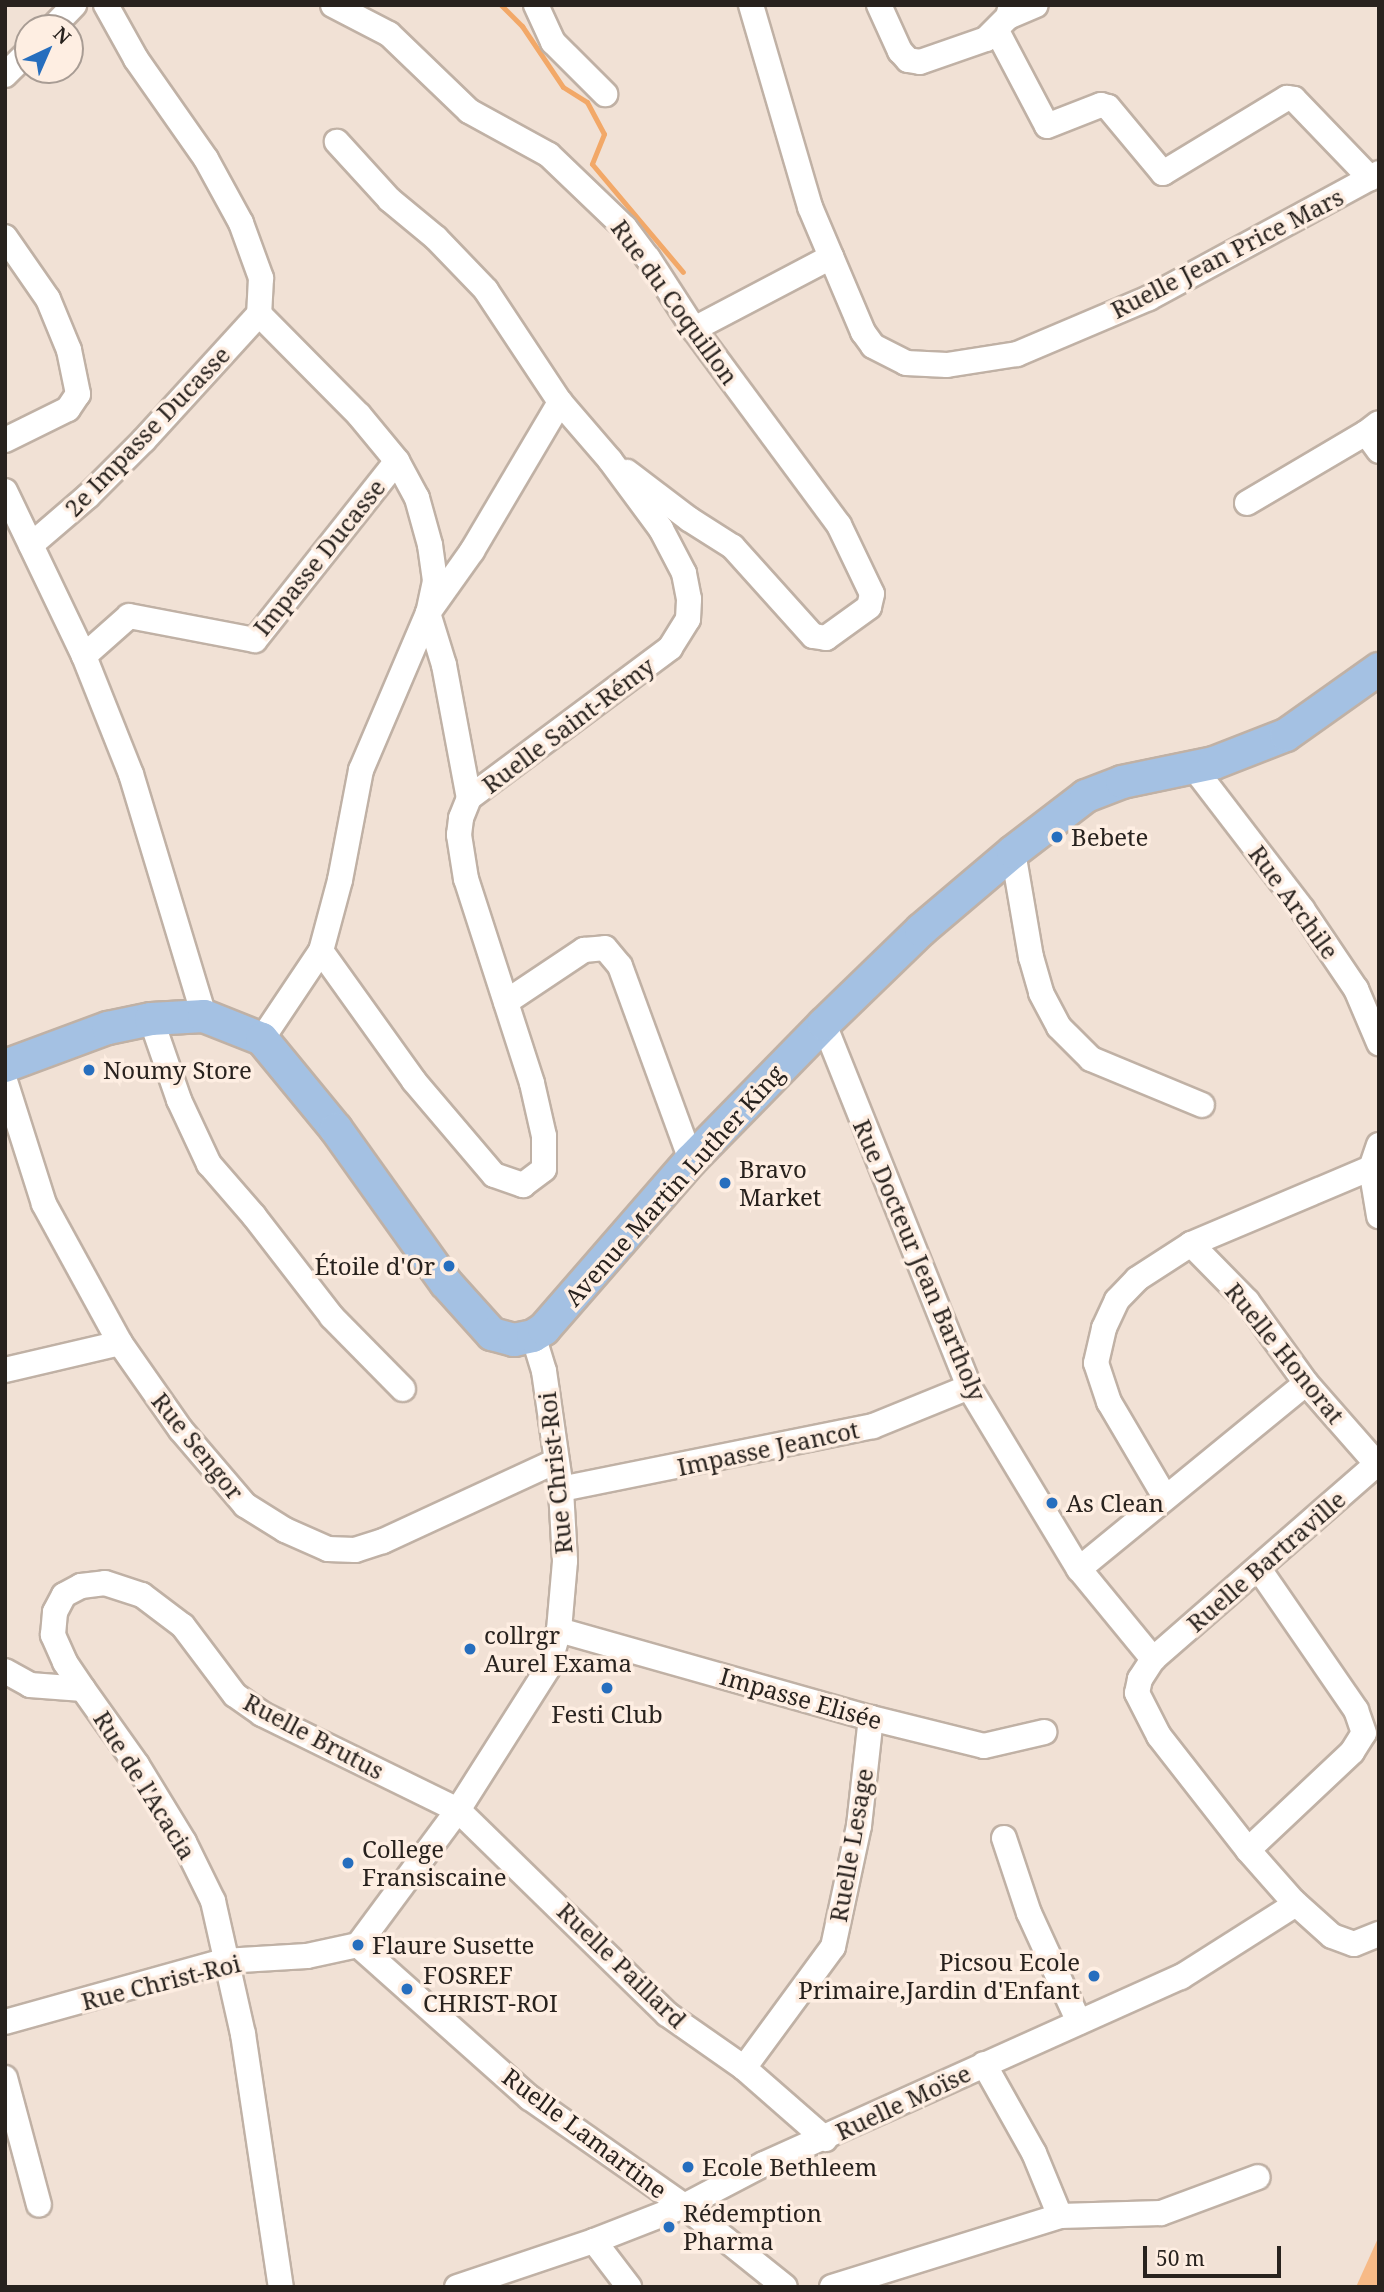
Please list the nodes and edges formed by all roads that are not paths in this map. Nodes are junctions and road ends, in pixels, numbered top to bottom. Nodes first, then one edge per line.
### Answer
1 (106, 5) edge
2 (333, 5) edge
3 (536, 5) edge
4 (751, 5) edge
5 (879, 5) edge
6 (1036, 5) edge
7 (1006, 18) edge
8 (605, 94) dead end
9 (337, 142) dead end
10 (1374, 176) edge
11 (5, 237) edge
12 (831, 257) junction
13 (259, 314) junction
14 (694, 330) junction
15 (560, 402) junction
16 (1375, 436) edge
17 (5, 440) edge
18 (610, 460) junction
19 (397, 461) junction
20 (5, 491) edge
21 (1247, 503) dead end
22 (31, 545) junction
23 (428, 613) junction
24 (84, 656) junction
25 (1379, 669) edge
26 (1194, 768) junction
27 (469, 798) junction
28 (1013, 852) junction
29 (321, 951) junction
30 (506, 1002) junction
31 (204, 1016) junction
32 (151, 1019) junction
33 (824, 1024) junction
34 (262, 1039) junction
35 (1379, 1043) edge
36 (5, 1066) edge
37 (5, 1081) edge
38 (1202, 1105) dead end
39 (1379, 1145) edge
40 (691, 1160) junction
41 (1371, 1168) junction
42 (1379, 1216) edge
43 (1191, 1244) junction
44 (533, 1336) junction
45 (120, 1343) junction
46 (5, 1370) edge
47 (1306, 1384) junction
48 (969, 1387) junction
49 (403, 1390) dead end
50 (556, 1461) junction
51 (1378, 1463) edge
52 (561, 1489) junction
53 (1165, 1497) junction
54 (1079, 1569) junction
55 (1259, 1569) junction
56 (559, 1630) junction
57 (1153, 1659) junction
58 (5, 1671) edge
59 (83, 1689) junction
60 (871, 1718) junction
61 (1044, 1732) dead end
62 (458, 1810) junction
63 (1004, 1838) dead end
64 (1248, 1850) junction
65 (1296, 1904) junction
66 (1379, 1934) edge
67 (358, 1945) junction
68 (224, 1961) junction
69 (5, 2022) edge
70 (1079, 2022) junction
71 (984, 2064) junction
72 (744, 2068) junction
73 (5, 2078) edge
74 (825, 2139) junction
75 (1258, 2176) dead end
76 (39, 2205) dead end
77 (684, 2206) junction
78 (1060, 2216) junction
79 (594, 2241) junction
80 (281, 2287) edge
81 (457, 2287) edge
82 (629, 2287) edge
83 (785, 2287) edge
84 (832, 2287) edge

1 - 13 street
2 - 14 street, Rue du Coquillon
3 - 8 street
4 - 12 street
5 - 7 street
6 - 7 street
7 - 10 street
9 - 15 street, Ruelle Saint-Rémy
10 - 12 street, Ruelle Jean Price Mars
11 - 17 street
12 - 14 street
13 - 19 street
13 - 22 street, 2e Impasse Ducasse
14 - 18 street, Rue du Coquillon
15 - 18 street, Ruelle Saint-Rémy
15 - 23 street
16 - 21 street
18 - 27 street, Ruelle Saint-Rémy
19 - 23 street
19 - 24 street, Impasse Ducasse
20 - 22 street
22 - 24 street
23 - 27 street
23 - 29 street
24 - 31 street
25 - 26 main road, Avenue Martin Luther King
26 - 28 main road, Avenue Martin Luther King
26 - 35 street, Rue Archile
27 - 30 street, Ruelle Saint-Rémy
28 - 33 main road, Avenue Martin Luther King
28 - 38 street
29 - 30 street, Ruelle Saint-Rémy
29 - 34 street
30 - 40 street
31 - 32 main road
31 - 34 main road
32 - 36 main road
32 - 49 street
33 - 40 main road, Avenue Martin Luther King
33 - 48 street, Rue Docteur Jean Bartholy
34 - 44 main road
37 - 45 street, Rue Sengor
39 - 41 street
40 - 44 main road, Avenue Martin Luther King
41 - 42 street
41 - 43 street
43 - 47 street, Ruelle Honorat
43 - 53 street
44 - 50 street, Rue Christ-Roi
45 - 46 street
45 - 50 street, Rue Sengor
47 - 51 street, Ruelle Honorat
47 - 53 street
48 - 52 street, Impasse Jeancot
48 - 54 street, Rue Docteur Jean Bartholy
50 - 52 street, Rue Christ-Roi
51 - 55 street, Ruelle Bartraville
52 - 56 street, Rue Christ-Roi
53 - 54 street
54 - 57 street, Rue Docteur Jean Bartholy
55 - 57 street, Ruelle Bartraville
55 - 64 street
56 - 60 street, Impasse Elisée
56 - 62 street, Rue Christ-Roi
57 - 64 street
58 - 59 street, Rue de l'Acacia
59 - 62 street, Ruelle Brutus
59 - 68 street, Rue de l'Acacia
60 - 61 street, Impasse Elisée
60 - 72 street, Ruelle Lesage
62 - 67 street, Rue Christ-Roi
62 - 72 street, Ruelle Paillard
63 - 70 street
64 - 65 street
65 - 66 street
65 - 70 street, Ruelle Moïse
67 - 68 street, Rue Christ-Roi
67 - 77 street, Ruelle Lamartine
68 - 69 street, Rue Christ-Roi
68 - 80 street, Rue de l'Acacia
70 - 71 street, Ruelle Moïse
71 - 74 street, Ruelle Moïse
71 - 78 street
72 - 74 street, Ruelle Paillard
73 - 76 street
74 - 77 street, Ruelle Moïse
75 - 78 street
77 - 79 street, Ruelle Moïse
77 - 83 street, Ruelle Lamartine
78 - 84 street
79 - 81 street, Ruelle Moïse
79 - 82 street

